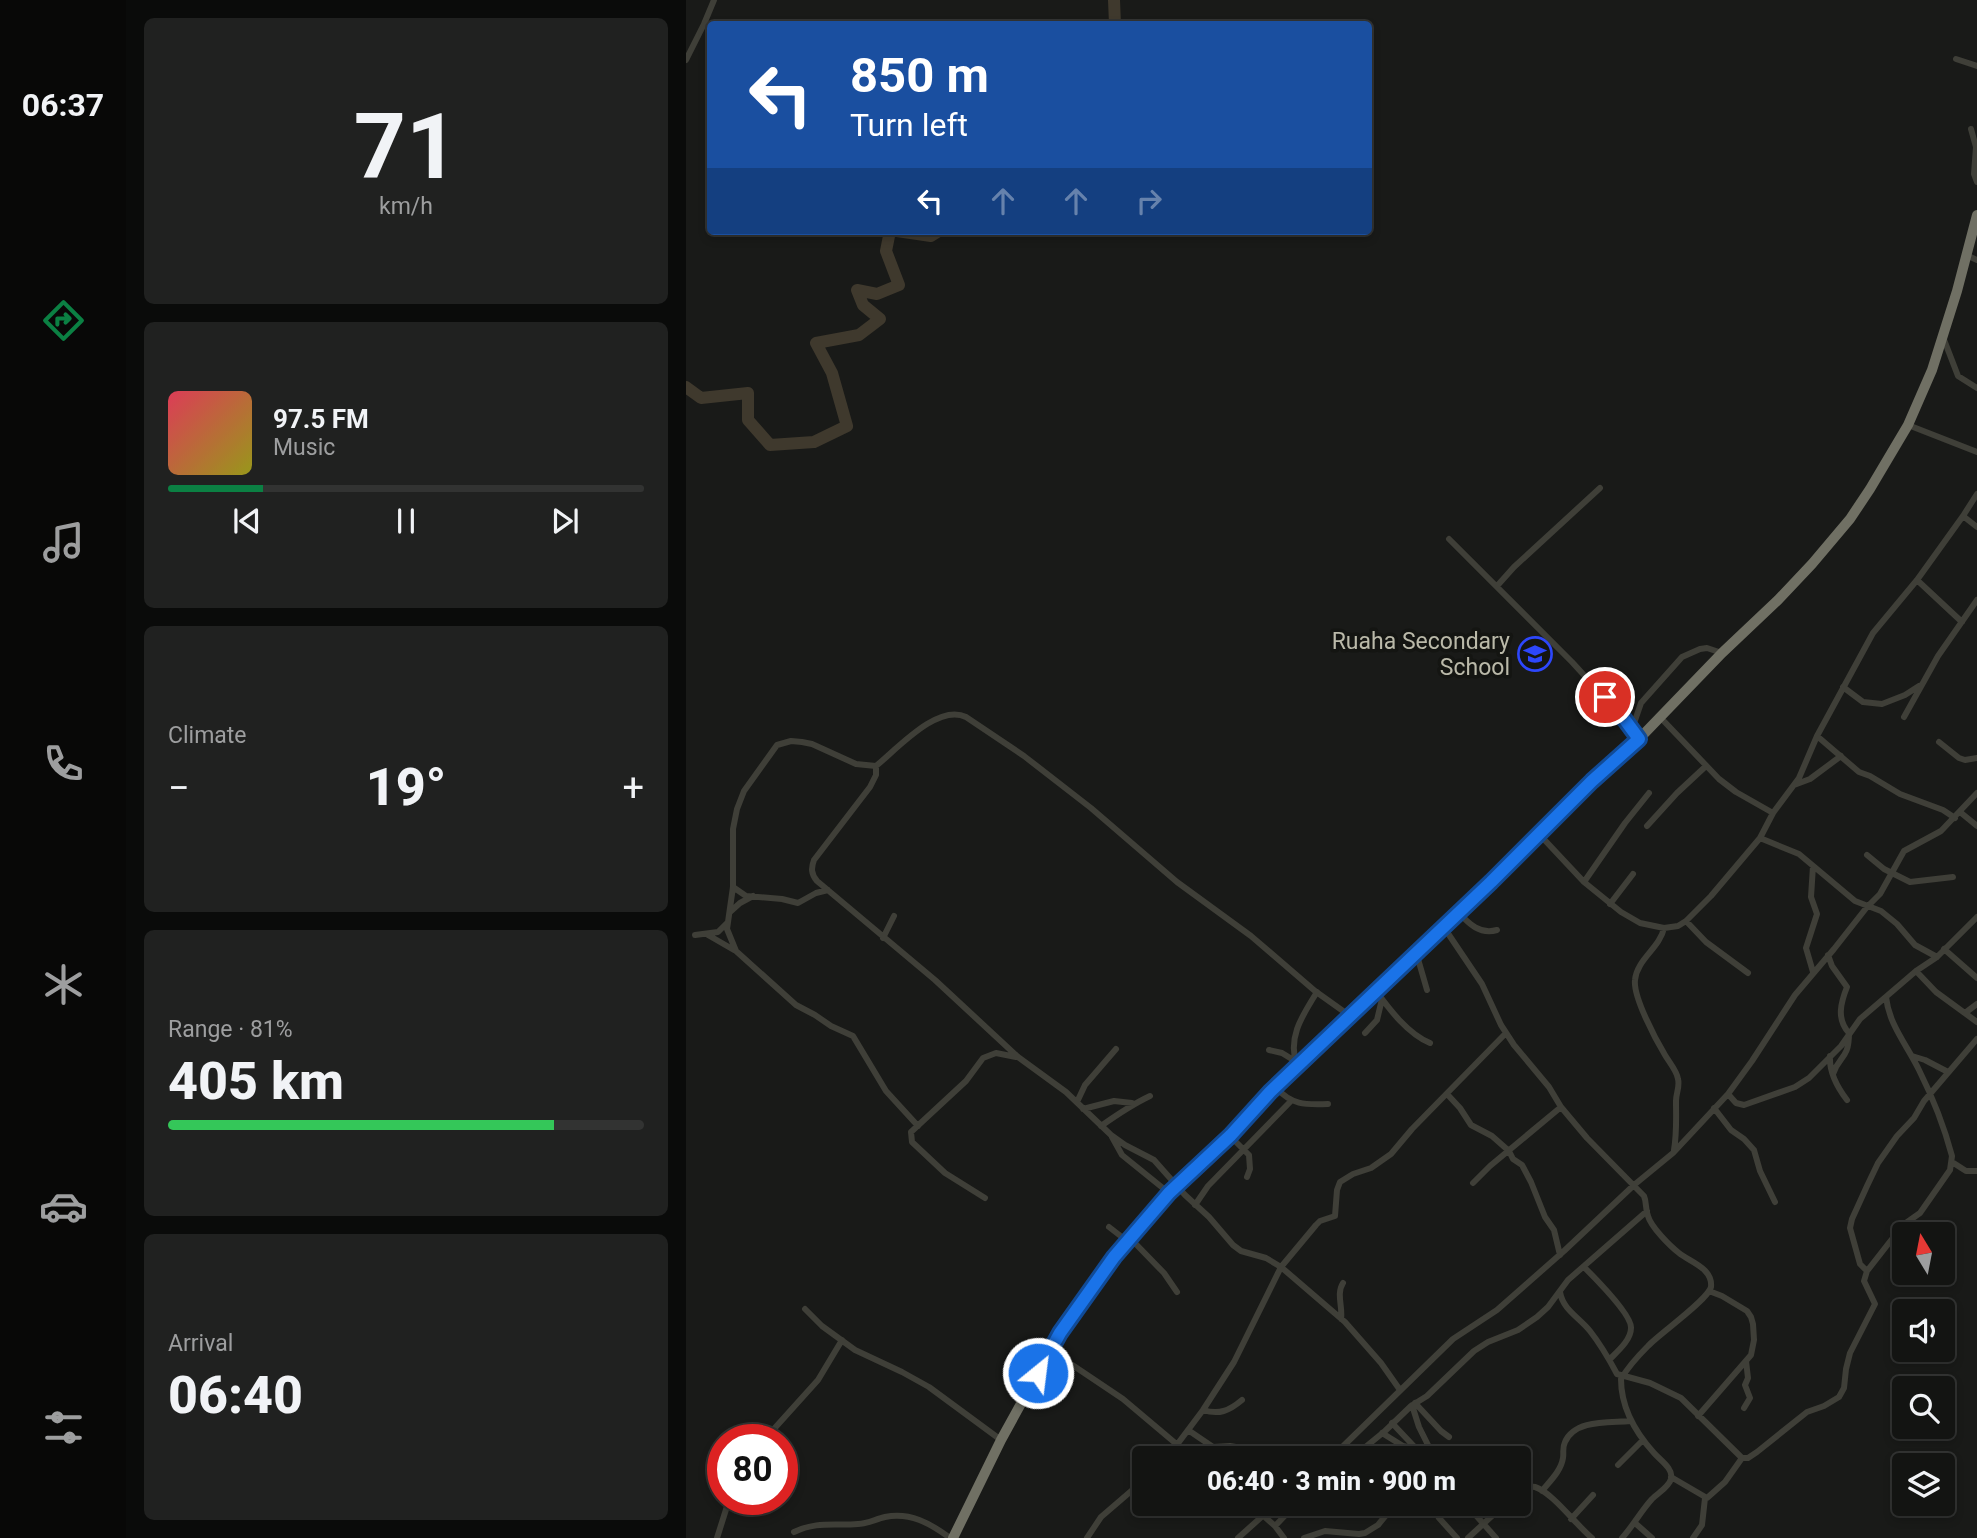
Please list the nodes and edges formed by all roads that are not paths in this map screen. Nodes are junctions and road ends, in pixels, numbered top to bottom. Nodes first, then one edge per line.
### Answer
1 (713, 0) edge
2 (1956, 59) dead end
3 (686, 60) edge
4 (1977, 66) edge
5 (1971, 129) dead end
6 (1977, 182) edge
7 (1977, 215) edge
8 (1972, 257) edge
9 (1943, 337) junction
10 (1977, 388) edge
11 (1908, 425) junction
12 (1977, 452) edge
13 (1600, 488) dead end
14 (1977, 494) edge
15 (1963, 516) junction
16 (1977, 527) edge
17 (1449, 540) dead end
18 (1917, 580) junction
19 (1497, 586) junction
20 (1977, 600) edge
21 (1962, 622) junction
22 (1723, 653) junction
23 (1922, 684) junction
24 (1843, 687) junction
25 (1659, 716) junction
26 (1904, 717) dead end
27 (1635, 734) junction
28 (1817, 736) junction
29 (1939, 742) dead end
30 (1841, 756) junction
31 (1977, 758) edge
32 (876, 766) junction
33 (1706, 766) junction
34 (1794, 785) junction
35 (1649, 793) dead end
36 (1977, 793) edge
37 (1773, 813) junction
38 (1958, 815) junction
39 (1647, 826) dead end
40 (1977, 827) edge
41 (1539, 834) junction
42 (1760, 838) junction
43 (1867, 855) dead end
44 (1813, 866) junction
45 (1633, 874) dead end
46 (1892, 874) junction
47 (1953, 877) dead end
48 (1584, 882) junction
49 (733, 887) junction
50 (828, 890) junction
51 (753, 896) junction
52 (1610, 904) junction
53 (1867, 906) junction
54 (1458, 912) junction
55 (729, 913) junction
56 (894, 916) dead end
57 (1976, 920) edge
58 (1686, 921) junction
59 (726, 925) junction
60 (1443, 926) junction
61 (1664, 928) junction
62 (1497, 930) dead end
63 (695, 935) dead end
64 (709, 935) junction
65 (883, 938) junction
66 (1944, 949) junction
67 (736, 951) junction
68 (1416, 952) junction
69 (1828, 956) junction
70 (1937, 957) junction
71 (1916, 971) junction
72 (1813, 972) junction
73 (1748, 973) dead end
74 (1977, 978) edge
75 (1427, 990) dead end
76 (1317, 992) junction
77 (1379, 995) junction
78 (1886, 997) junction
79 (1977, 1004) edge
80 (1965, 1013) junction
81 (1350, 1016) junction
82 (1977, 1022) edge
83 (1365, 1033) dead end
84 (1506, 1033) junction
85 (1849, 1033) junction
86 (1977, 1039) edge
87 (1430, 1043) dead end
88 (1116, 1049) dead end
89 (1269, 1049) dead end
90 (1830, 1056) junction
91 (1912, 1056) junction
92 (1018, 1057) junction
93 (1296, 1064) junction
94 (1948, 1072) junction
95 (1832, 1074) junction
96 (1275, 1087) junction
97 (1447, 1094) junction
98 (1728, 1094) junction
99 (1931, 1095) junction
100 (1150, 1096) dead end
101 (1847, 1100) dead end
102 (1292, 1101) junction
103 (1077, 1102) junction
104 (1134, 1104) junction
105 (1328, 1104) dead end
106 (1561, 1107) junction
107 (1714, 1108) junction
108 (1083, 1109) junction
109 (918, 1126) junction
110 (1101, 1126) junction
111 (1111, 1135) junction
112 (1230, 1136) junction
113 (1244, 1149) junction
114 (1509, 1151) junction
115 (1674, 1152) junction
116 (1952, 1162) junction
117 (1977, 1171) edge
118 (1247, 1177) dead end
119 (1473, 1184) dead end
120 (1633, 1185) junction
121 (1173, 1189) junction
122 (985, 1198) dead end
123 (1775, 1202) dead end
124 (1195, 1205) junction
125 (1647, 1211) junction
126 (1109, 1227) dead end
127 (1129, 1239) junction
128 (1560, 1255) junction
129 (1584, 1267) junction
130 (1281, 1268) junction
131 (1867, 1271) junction
132 (1343, 1283) dead end
133 (1709, 1291) junction
134 (1177, 1292) dead end
135 (1560, 1292) junction
136 (805, 1309) dead end
137 (1341, 1319) junction
138 (842, 1340) junction
139 (1050, 1350) junction
140 (1610, 1359) junction
141 (1746, 1361) junction
142 (1623, 1376) junction
143 (1400, 1390) junction
144 (1241, 1400) dead end
145 (1413, 1404) junction
146 (1744, 1408) dead end
147 (1203, 1410) junction
148 (1698, 1416) junction
149 (1630, 1420) junction
150 (1392, 1423) junction
151 (778, 1424) edge
152 (1188, 1430) junction
153 (1382, 1433) junction
154 (1449, 1437) dead end
155 (1001, 1440) junction
156 (1643, 1440) junction
157 (1177, 1445) joint
158 (1212, 1446) edge
159 (1343, 1446) edge
160 (1366, 1446) edge
161 (1403, 1446) edge
162 (1414, 1446) edge
163 (1428, 1446) edge
164 (1742, 1458) junction
165 (1618, 1465) dead end
166 (1671, 1476) junction
167 (1531, 1486) edge
168 (1132, 1490) edge
169 (1542, 1491) junction
170 (1593, 1495) dead end
171 (1705, 1498) junction
172 (725, 1515) edge
173 (1262, 1516) edge
174 (1264, 1516) edge
175 (1285, 1516) edge
176 (1385, 1516) edge
177 (1438, 1516) edge
178 (1477, 1516) edge
179 (1492, 1516) edge
180 (1571, 1519) junction
181 (1635, 1523) junction
182 (1484, 1524) junction
183 (1275, 1526) junction
184 (794, 1532) dead end
185 (718, 1538) edge
186 (951, 1538) edge
187 (1087, 1538) edge
188 (1238, 1538) edge
189 (1284, 1538) edge
190 (1304, 1538) edge
191 (1457, 1538) edge
192 (1468, 1538) edge
193 (1496, 1538) edge
194 (1592, 1538) edge
195 (1622, 1538) edge
196 (1652, 1538) edge
197 (1693, 1538) edge

1 - 3 street
2 - 4 street
5 - 6 street
7 - 8 highway
8 - 9 highway
9 - 10 street
9 - 11 highway
11 - 12 street
11 - 22 highway
13 - 19 street
14 - 15 street
15 - 16 street
15 - 18 street
17 - 19 street
18 - 21 street
18 - 24 street
19 - 27 street
20 - 21 street
21 - 23 street
22 - 25 highway
22 - 27 street
23 - 24 street
23 - 26 street
24 - 28 street
25 - 27 highway
25 - 33 street
27 - 41 highway
28 - 30 street
28 - 34 street
29 - 31 street
30 - 34 street
30 - 38 street
32 - 49 street
32 - 50 street
32 - 76 street
33 - 37 street
33 - 39 street
34 - 37 street
35 - 48 street
36 - 38 street
37 - 42 street
38 - 40 street
38 - 46 street
41 - 48 street
41 - 54 highway
42 - 44 street
42 - 58 street
43 - 46 street
44 - 53 street
44 - 72 street
45 - 52 street
46 - 47 street
46 - 53 street
48 - 52 street
49 - 51 street
49 - 55 street
50 - 51 street
50 - 65 street
51 - 55 street
52 - 61 street
53 - 69 street
53 - 70 street
54 - 60 highway
54 - 62 street
55 - 59 street
56 - 65 street
57 - 66 street
58 - 61 street
58 - 73 street
59 - 64 street
59 - 67 street
60 - 68 highway
60 - 84 street
61 - 115 street
63 - 64 street
64 - 67 street
65 - 92 street
66 - 70 street
66 - 74 street
67 - 109 street
68 - 75 street
68 - 77 highway
69 - 72 street
69 - 85 street
70 - 71 street
71 - 78 street
71 - 80 street
72 - 98 street
76 - 81 street
76 - 93 street
77 - 81 highway
77 - 83 street
77 - 87 street
78 - 85 street
78 - 91 street
79 - 80 street
80 - 82 street
81 - 93 highway
84 - 97 street
84 - 106 street
85 - 90 street
85 - 95 street
86 - 94 street
88 - 103 street
89 - 93 street
90 - 95 street
90 - 98 street
91 - 94 street
91 - 99 street
92 - 103 street
92 - 109 street
93 - 96 highway
94 - 99 street
95 - 101 street
96 - 102 street
96 - 112 highway
97 - 114 street
97 - 130 street
98 - 107 street
99 - 116 street
99 - 131 street
100 - 104 street
102 - 105 street
102 - 113 street
103 - 108 street
104 - 108 street
104 - 110 street
106 - 114 street
106 - 120 street
107 - 115 street
107 - 123 street
108 - 110 street
109 - 122 street
110 - 111 street
111 - 121 street
111 - 121 street
112 - 113 street
112 - 121 highway
113 - 118 street
113 - 124 street
114 - 119 street
114 - 128 street
115 - 120 street
116 - 117 street
116 - 131 street
120 - 125 street
120 - 128 street
121 - 124 street
121 - 127 highway
124 - 130 street
125 - 129 street
125 - 133 street
126 - 127 street
127 - 134 street
127 - 139 highway
128 - 143 street
129 - 135 street
129 - 140 street
130 - 137 street
130 - 147 street
131 - 164 street
132 - 137 street
133 - 141 street
133 - 142 street
135 - 140 street
135 - 145 street
136 - 138 street
137 - 143 street
138 - 151 street
138 - 155 street
139 - 155 highway
139 - 157 street
140 - 142 street
141 - 146 street
141 - 148 street
142 - 148 street
142 - 149 street
143 - 159 street
144 - 147 street
145 - 150 street
145 - 154 street
145 - 163 street
147 - 152 street
148 - 164 street
149 - 156 street
149 - 169 street
150 - 153 street
150 - 162 street
152 - 157 street
152 - 158 street
153 - 160 street
153 - 161 street
155 - 186 highway
156 - 165 street
156 - 166 street
164 - 171 street
166 - 171 street
166 - 181 street
167 - 169 street
168 - 187 street
169 - 180 street
170 - 180 street
171 - 197 street
172 - 185 street
173 - 188 street
174 - 183 street
175 - 183 street
176 - 190 street
177 - 191 street
178 - 182 street
179 - 182 street
180 - 194 street
181 - 195 street
181 - 196 street
182 - 192 street
182 - 193 street
183 - 189 street
184 - 186 street

